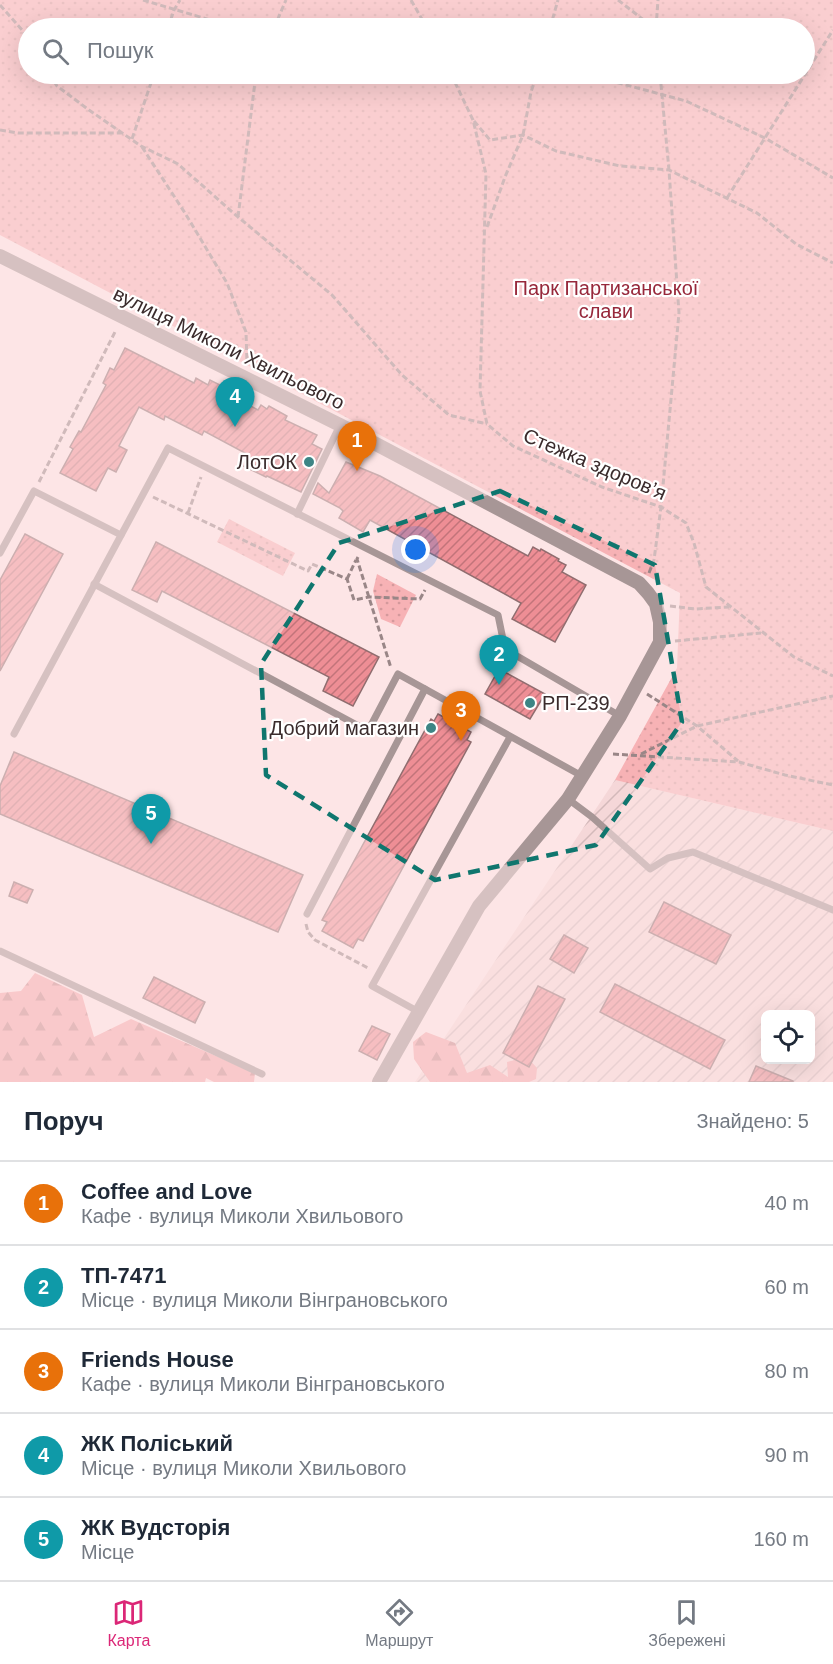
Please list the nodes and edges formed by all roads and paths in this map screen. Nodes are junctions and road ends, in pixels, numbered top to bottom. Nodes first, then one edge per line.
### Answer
1 (142, 0) edge
2 (180, 0) edge
3 (286, 0) edge
4 (411, 0) edge
5 (558, 0) edge
6 (618, 0) edge
7 (658, 0) edge
8 (0, 5) edge
9 (174, 10) junction
10 (171, 18) edge
11 (202, 18) edge
12 (279, 18) edge
13 (421, 18) edge
14 (553, 18) edge
15 (642, 18) edge
16 (656, 18) edge
17 (18, 25) edge
18 (833, 30) edge
19 (815, 59) edge
20 (56, 84) edge
21 (150, 84) edge
22 (255, 84) edge
23 (456, 84) edge
24 (533, 84) edge
25 (622, 84) edge
26 (661, 84) edge
27 (799, 84) edge
28 (662, 95) junction
29 (472, 120) junction
30 (0, 130) edge
31 (123, 133) junction
32 (523, 135) junction
33 (765, 138) junction
34 (132, 139) junction
35 (141, 146) junction
36 (669, 170) junction
37 (833, 178) edge
38 (727, 198) junction
39 (238, 216) junction
40 (486, 231) junction
41 (0, 256) edge
42 (833, 263) edge
43 (123, 317) junction
44 (247, 378) junction
45 (340, 424) junction
46 (488, 424) junction
47 (205, 467) junction
48 (34, 491) junction
49 (144, 493) junction
50 (661, 507) junction
51 (188, 514) junction
52 (297, 514) junction
53 (121, 535) junction
54 (363, 547) junction
55 (0, 553) edge
56 (357, 559) junction
57 (347, 579) junction
58 (429, 580) junction
59 (94, 584) junction
60 (369, 597) junction
61 (652, 598) junction
62 (729, 606) junction
63 (763, 633) junction
64 (660, 642) junction
65 (833, 676) edge
66 (395, 681) junction
67 (635, 687) junction
68 (425, 689) junction
69 (833, 696) edge
70 (620, 716) junction
71 (697, 726) junction
72 (14, 734) dead end
73 (510, 737) junction
74 (596, 753) junction
75 (639, 755) junction
76 (739, 762) junction
77 (582, 776) junction
78 (833, 785) edge
79 (568, 799) junction
80 (833, 910) edge
81 (307, 914) joint
82 (0, 951) edge
83 (379, 975) junction
84 (419, 1012) junction
85 (262, 1074) dead end
86 (379, 1082) edge

1 - 9 path
2 - 9 path
3 - 12 path
4 - 13 path
5 - 14 path
6 - 15 path
7 - 16 path
8 - 17 path
9 - 10 path
9 - 11 path
18 - 19 path
20 - 31 path
21 - 34 path
22 - 39 path
23 - 29 path
24 - 32 path
25 - 28 path
26 - 28 path
27 - 33 path
28 - 33 path
28 - 36 path
29 - 32 path
29 - 40 path
30 - 31 path
31 - 34 path
32 - 36 path
32 - 40 path
33 - 37 path
33 - 38 path
34 - 35 path
35 - 39 path
35 - 44 path
36 - 38 path
36 - 50 path
38 - 42 path
39 - 46 path
40 - 46 path
41 - 43 street, вулиця Миколи Хвильового
43 - 44 street, вулиця Миколи Хвильового
43 - 48 path
44 - 45 street, вулиця Миколи Хвильового
45 - 52 lane
45 - 61 street, вулиця Миколи Хвильового
46 - 50 path, Стежка здоров’я
47 - 49 lane
47 - 51 path
47 - 52 lane
48 - 53 lane
48 - 55 lane
49 - 51 path
49 - 53 lane
50 - 61 path
50 - 62 path, Стежка здоров’я
51 - 57 path
52 - 54 lane
53 - 59 lane
54 - 56 path
54 - 58 lane
56 - 57 path
56 - 60 path
57 - 60 path
58 - 60 path
58 - 70 lane
59 - 66 lane
59 - 72 lane
60 - 66 path
61 - 62 path
61 - 64 street
62 - 63 path, Стежка здоров’я
63 - 64 path
63 - 65 path, Стежка здоров’я
64 - 67 street
66 - 68 lane
67 - 70 street
67 - 71 path
68 - 73 lane
68 - 81 lane
69 - 71 path
70 - 74 street
71 - 75 path
71 - 76 path
73 - 77 lane
73 - 83 lane
74 - 75 path
74 - 77 street
75 - 76 path
76 - 78 path
77 - 79 street
79 - 80 lane
79 - 84 street
81 - 83 path
82 - 85 lane
83 - 84 lane
84 - 86 street

